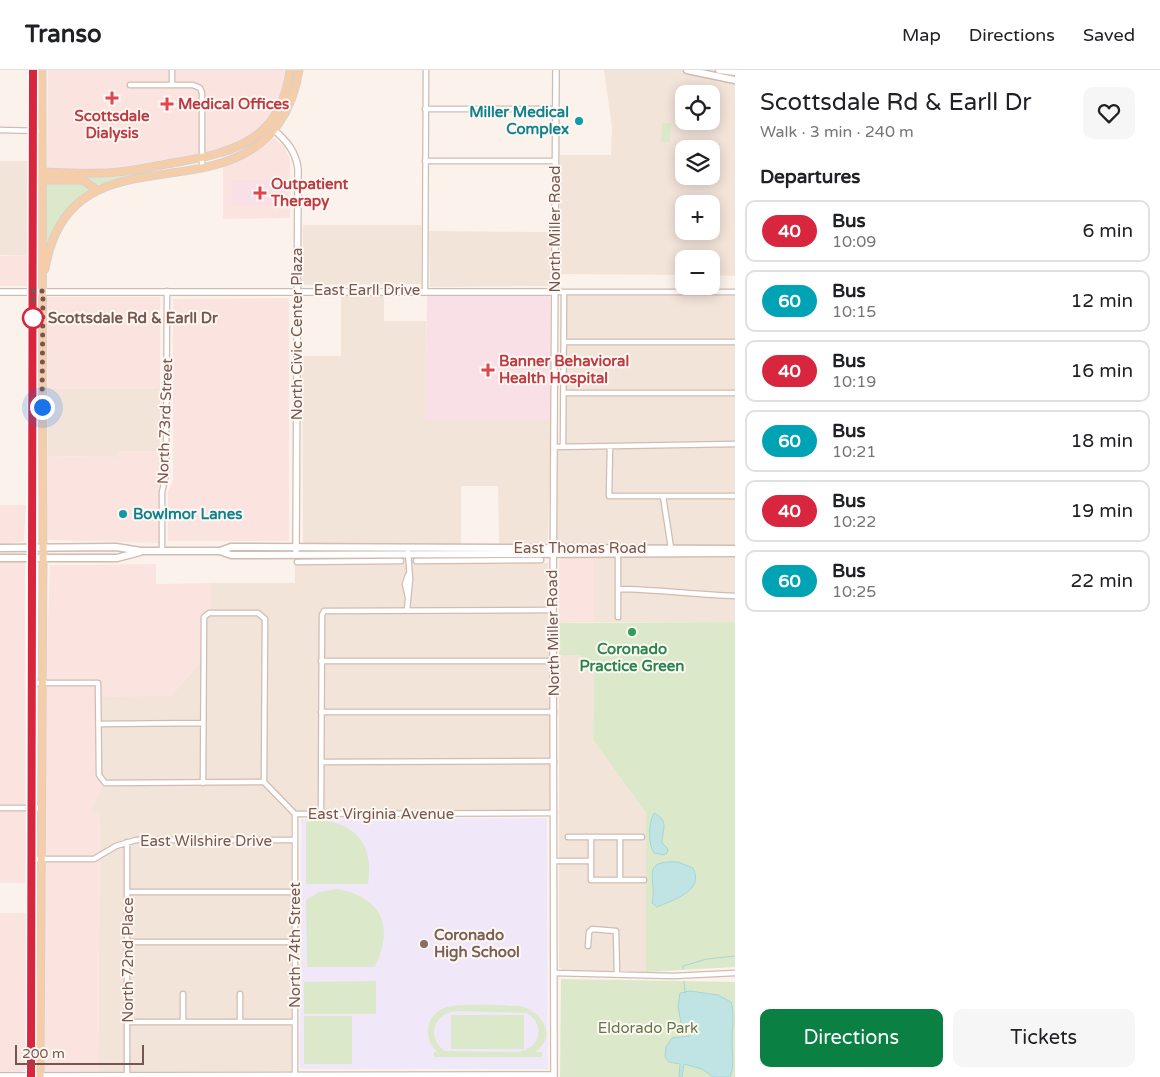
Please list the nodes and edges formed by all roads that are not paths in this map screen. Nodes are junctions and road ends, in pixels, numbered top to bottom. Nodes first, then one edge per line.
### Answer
1 (33, 70) edge
2 (42, 70) edge
3 (172, 70) edge
4 (290, 70) edge
5 (298, 70) edge
6 (426, 70) edge
7 (556, 70) edge
8 (687, 70) edge
9 (720, 70) edge
10 (735, 72) edge
11 (735, 80) edge
12 (172, 85) junction
13 (130, 86) dead end
14 (426, 109) junction
15 (556, 110) junction
16 (267, 124) junction
17 (0, 130) edge
18 (274, 130) junction
19 (33, 131) junction
20 (42, 131) junction
21 (202, 159) junction
22 (425, 161) junction
23 (555, 161) junction
24 (202, 168) junction
25 (123, 172) junction
26 (33, 176) junction
27 (42, 176) junction
28 (88, 182) junction
29 (97, 190) junction
30 (43, 283) junction
31 (167, 290) junction
32 (297, 290) junction
33 (33, 291) junction
34 (43, 291) junction
35 (425, 291) junction
36 (0, 292) edge
37 (555, 292) junction
38 (564, 292) junction
39 (735, 292) edge
40 (564, 342) junction
41 (735, 342) edge
42 (564, 393) junction
43 (735, 393) edge
44 (735, 444) edge
45 (610, 446) junction
46 (554, 447) junction
47 (563, 447) junction
48 (663, 496) junction
49 (735, 496) edge
50 (31, 547) junction
51 (43, 547) junction
52 (0, 548) edge
53 (671, 548) junction
54 (735, 549) edge
55 (141, 551) junction
56 (162, 551) junction
57 (408, 551) junction
58 (553, 551) junction
59 (735, 553) edge
60 (296, 555) junction
61 (389, 555) junction
62 (425, 555) junction
63 (618, 555) junction
64 (0, 558) edge
65 (31, 558) junction
66 (43, 558) junction
67 (511, 558) junction
68 (541, 560) dead end
69 (401, 561) dead end
70 (416, 561) dead end
71 (618, 589) junction
72 (735, 596) edge
73 (408, 610) junction
74 (553, 610) junction
75 (618, 617) dead end
76 (32, 657) junction
77 (42, 657) junction
78 (322, 661) junction
79 (554, 661) junction
80 (31, 683) junction
81 (42, 683) junction
82 (321, 712) junction
83 (554, 712) junction
84 (203, 723) junction
85 (99, 724) junction
86 (321, 762) junction
87 (554, 762) junction
88 (264, 782) junction
89 (203, 783) junction
90 (0, 808) edge
91 (32, 808) junction
92 (41, 808) junction
93 (321, 813) junction
94 (296, 814) junction
95 (554, 814) junction
96 (568, 837) dead end
97 (591, 837) junction
98 (642, 837) dead end
99 (620, 838) junction
100 (295, 840) junction
101 (128, 842) junction
102 (31, 859) junction
103 (41, 860) junction
104 (591, 861) junction
105 (554, 862) junction
106 (620, 880) junction
107 (644, 880) dead end
108 (128, 892) junction
109 (295, 892) junction
110 (128, 942) junction
111 (295, 942) junction
112 (588, 946) dead end
113 (555, 973) junction
114 (618, 973) junction
115 (735, 973) edge
116 (183, 994) dead end
117 (240, 994) dead end
118 (128, 1022) junction
119 (183, 1022) junction
120 (240, 1022) junction
121 (295, 1022) junction
122 (0, 1076) edge
123 (295, 1076) edge
124 (398, 1076) edge
125 (554, 1076) edge
126 (31, 1077) edge
127 (40, 1077) edge
128 (127, 1077) edge

1 - 19 main road
2 - 20 main road
3 - 12 street
4 - 16 main road
5 - 18 main road
6 - 14 street
7 - 15 street, North Miller Road
8 - 11 main road
9 - 10 main road
12 - 13 street
12 - 21 street
14 - 15 street
14 - 22 street
15 - 23 street, North Miller Road
16 - 18 street, North Civic Center Plaza
16 - 21 main road
17 - 19 street
18 - 24 main road
18 - 32 street, North Civic Center Plaza
19 - 20 street
19 - 26 main road
20 - 27 main road
21 - 24 street
21 - 25 main road
22 - 23 street
22 - 35 street
23 - 37 street, North Miller Road
24 - 29 main road
25 - 27 main road
25 - 28 main road
26 - 27 main road
26 - 33 main road
27 - 28 main road
27 - 30 main road
28 - 29 main road
29 - 30 main road
30 - 34 main road
31 - 32 street, East Earll Drive
31 - 34 street, East Earll Drive
31 - 56 street, North 73rd Street
32 - 35 street, East Earll Drive
32 - 60 street, North Civic Center Plaza
33 - 34 street, East Earll Drive
33 - 36 street, East Earll Drive
33 - 50 main road
34 - 51 main road
35 - 37 street, East Earll Drive
37 - 38 street, East Earll Drive
37 - 46 street, North Miller Road
38 - 39 street, East Earll Drive
38 - 40 street, North Miller Road
40 - 41 street
40 - 42 street, North Miller Road
42 - 43 street
42 - 47 street, North Miller Road
44 - 45 street
45 - 47 street
45 - 48 street
46 - 47 street
46 - 58 street, North Miller Road
48 - 49 street
48 - 53 street
50 - 51 main road, East Thomas Road
50 - 52 main road, East Thomas Road
50 - 65 main road
51 - 55 main road, East Thomas Road
51 - 66 main road
53 - 54 main road, East Thomas Road
53 - 58 main road, East Thomas Road
55 - 56 main road, East Thomas Road
55 - 66 main road, East Thomas Road
56 - 60 main road, East Thomas Road
57 - 61 main road, East Thomas Road
57 - 62 main road, East Thomas Road
57 - 73 street
58 - 62 main road, East Thomas Road
58 - 63 main road, East Thomas Road
58 - 67 main road, East Thomas Road
58 - 74 street, North Miller Road
59 - 63 main road, East Thomas Road
60 - 61 main road, East Thomas Road
60 - 61 main road, East Thomas Road
61 - 69 street, East Thomas Road
62 - 67 main road, East Thomas Road
62 - 70 street, East Thomas Road
63 - 71 street
64 - 65 main road, East Thomas Road
65 - 66 main road, East Thomas Road
65 - 76 main road
66 - 77 main road
67 - 68 street, East Thomas Road
71 - 72 street
71 - 75 street
73 - 74 street
73 - 78 street
74 - 79 street, North Miller Road
76 - 77 main road
76 - 80 main road
77 - 81 main road
78 - 79 street
78 - 82 street
79 - 83 street, North Miller Road
80 - 81 street
80 - 91 main road
81 - 85 street
81 - 92 main road
82 - 83 street
82 - 86 street
83 - 87 street, North Miller Road
84 - 85 street
84 - 88 street
84 - 89 street
85 - 89 street
86 - 87 street
86 - 93 street
87 - 95 street, North Miller Road
88 - 89 street
88 - 94 street, East Virginia Avenue
90 - 91 street
91 - 92 street
91 - 102 main road
92 - 103 main road
93 - 94 street, East Virginia Avenue
93 - 95 street, East Virginia Avenue
94 - 100 street, North 74th Street
95 - 105 street, North Miller Road
96 - 97 street
97 - 99 street
97 - 104 street
98 - 99 street
99 - 106 street
100 - 101 street, East Wilshire Drive
100 - 109 street, North 74th Street
101 - 103 street, East Wilshire Drive
101 - 108 street, North 72nd Place
102 - 103 street, East Wilshire Drive
102 - 126 main road
103 - 127 main road
104 - 105 street
104 - 106 street
105 - 113 street, North Miller Road
106 - 107 street
108 - 109 street
108 - 110 street, North 72nd Place
109 - 111 street, North 74th Street
110 - 111 street
110 - 118 street, North 72nd Place
111 - 121 street, North 74th Street
112 - 114 street
113 - 114 street
113 - 125 street, North Miller Road
114 - 115 street
116 - 119 street
117 - 120 street
118 - 119 street
118 - 128 street, North 72nd Place
119 - 120 street
120 - 121 street
121 - 123 street, North 74th Street
122 - 126 street
123 - 124 street
123 - 128 street
124 - 125 street
126 - 127 street
127 - 128 street

